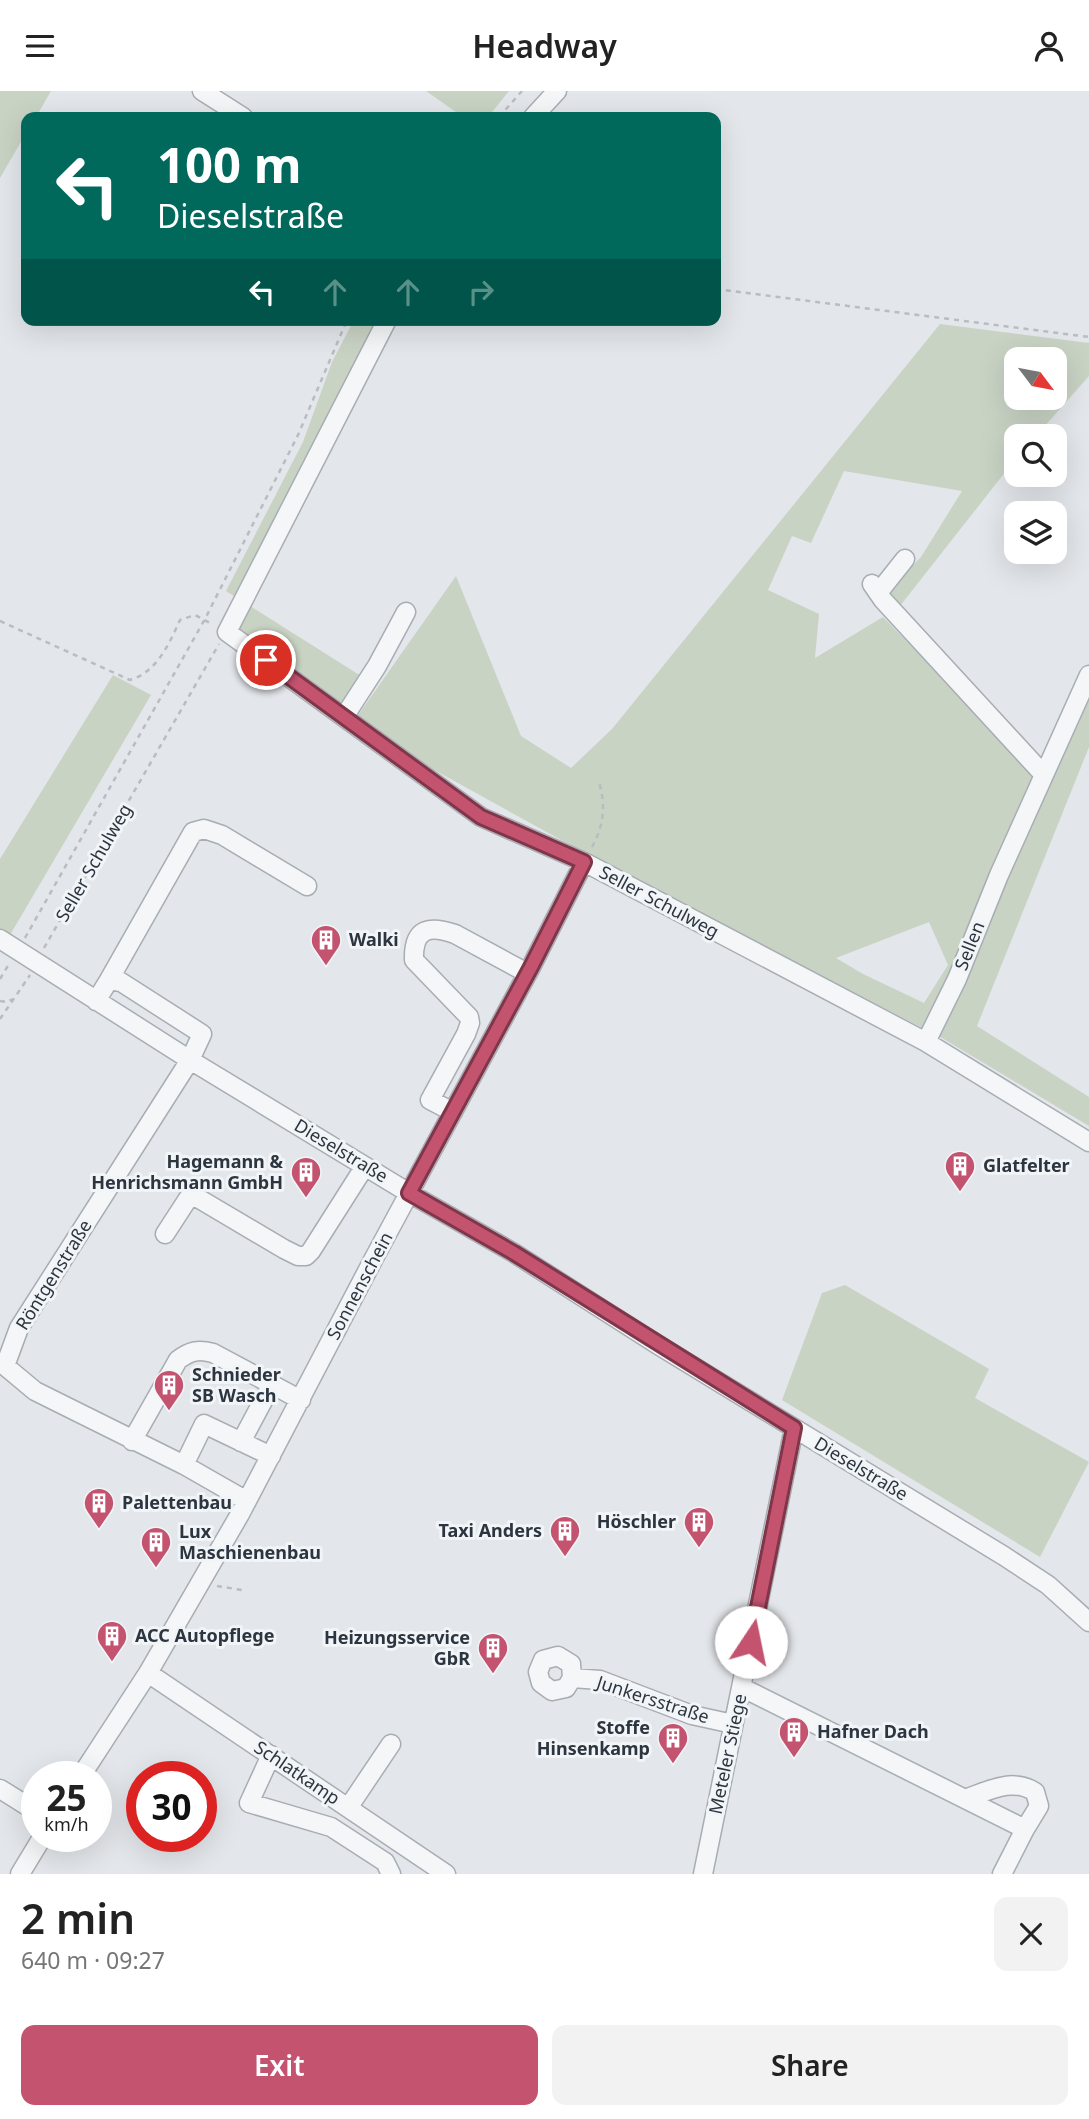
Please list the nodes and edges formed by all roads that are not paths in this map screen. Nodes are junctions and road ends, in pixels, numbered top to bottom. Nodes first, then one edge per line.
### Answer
1 (202, 91) edge
2 (557, 91) edge
3 (235, 112) edge
4 (538, 112) edge
5 (384, 326) edge
6 (905, 559) dead end
7 (406, 613) dead end
8 (1089, 675) edge
9 (344, 717) junction
10 (1044, 775) junction
11 (584, 862) junction
12 (307, 886) dead end
13 (0, 939) edge
14 (527, 973) junction
15 (109, 980) junction
16 (96, 1001) junction
17 (926, 1042) junction
18 (190, 1060) junction
19 (453, 1111) junction
20 (1089, 1142) edge
21 (365, 1166) junction
22 (409, 1193) junction
23 (165, 1234) dead end
24 (275, 1386) junction
25 (301, 1399) junction
26 (794, 1428) junction
27 (132, 1441) junction
28 (244, 1443) junction
29 (271, 1456) junction
30 (184, 1465) junction
31 (247, 1501) junction
32 (1089, 1622) edge
33 (148, 1672) junction
34 (572, 1678) dead end
35 (743, 1688) junction
36 (733, 1724) junction
37 (391, 1744) dead end
38 (271, 1755) junction
39 (91, 1761) edge
40 (0, 1789) edge
41 (965, 1799) junction
42 (21, 1802) edge
43 (348, 1808) junction
44 (1025, 1829) junction
45 (33, 1852) edge
46 (20, 1874) edge
47 (391, 1874) edge
48 (446, 1874) edge
49 (703, 1874) edge
50 (1002, 1874) edge

1 - 3 street
2 - 4 street
5 - 9 street, Seller Schulweg
6 - 10 street
7 - 9 street
8 - 10 street, Sellen
9 - 11 street, Seller Schulweg
10 - 17 street, Sellen
11 - 14 street, Sonnenschein
11 - 17 street, Seller Schulweg
12 - 15 street
13 - 16 street, Dieselstraße
14 - 19 street, Sonnenschein
14 - 19 street
15 - 16 street
15 - 18 street
16 - 18 street, Dieselstraße
17 - 20 street
18 - 21 street, Dieselstraße
18 - 27 street, Röntgenstraße
19 - 22 street, Sonnenschein
21 - 22 street, Dieselstraße
21 - 23 street
22 - 25 street, Sonnenschein
22 - 26 street, Dieselstraße
24 - 25 street
24 - 27 street
24 - 28 street
25 - 29 street, Sonnenschein
26 - 32 street, Dieselstraße
26 - 35 street, Meteler Stiege
27 - 30 street, Röntgenstraße
28 - 29 street
28 - 30 street
29 - 31 street, Sonnenschein
30 - 31 street, Röntgenstraße
31 - 33 street, Sonnenschein
33 - 38 street, Schlatkamp
33 - 39 street, Sonnenschein
34 - 36 street, Junkersstraße
35 - 36 street, Meteler Stiege
35 - 41 street
36 - 49 street, Meteler Stiege
37 - 43 street
38 - 43 street, Schlatkamp
38 - 47 street
40 - 42 street
41 - 44 street
41 - 44 street
43 - 48 street, Schlatkamp
44 - 50 street
45 - 46 street

